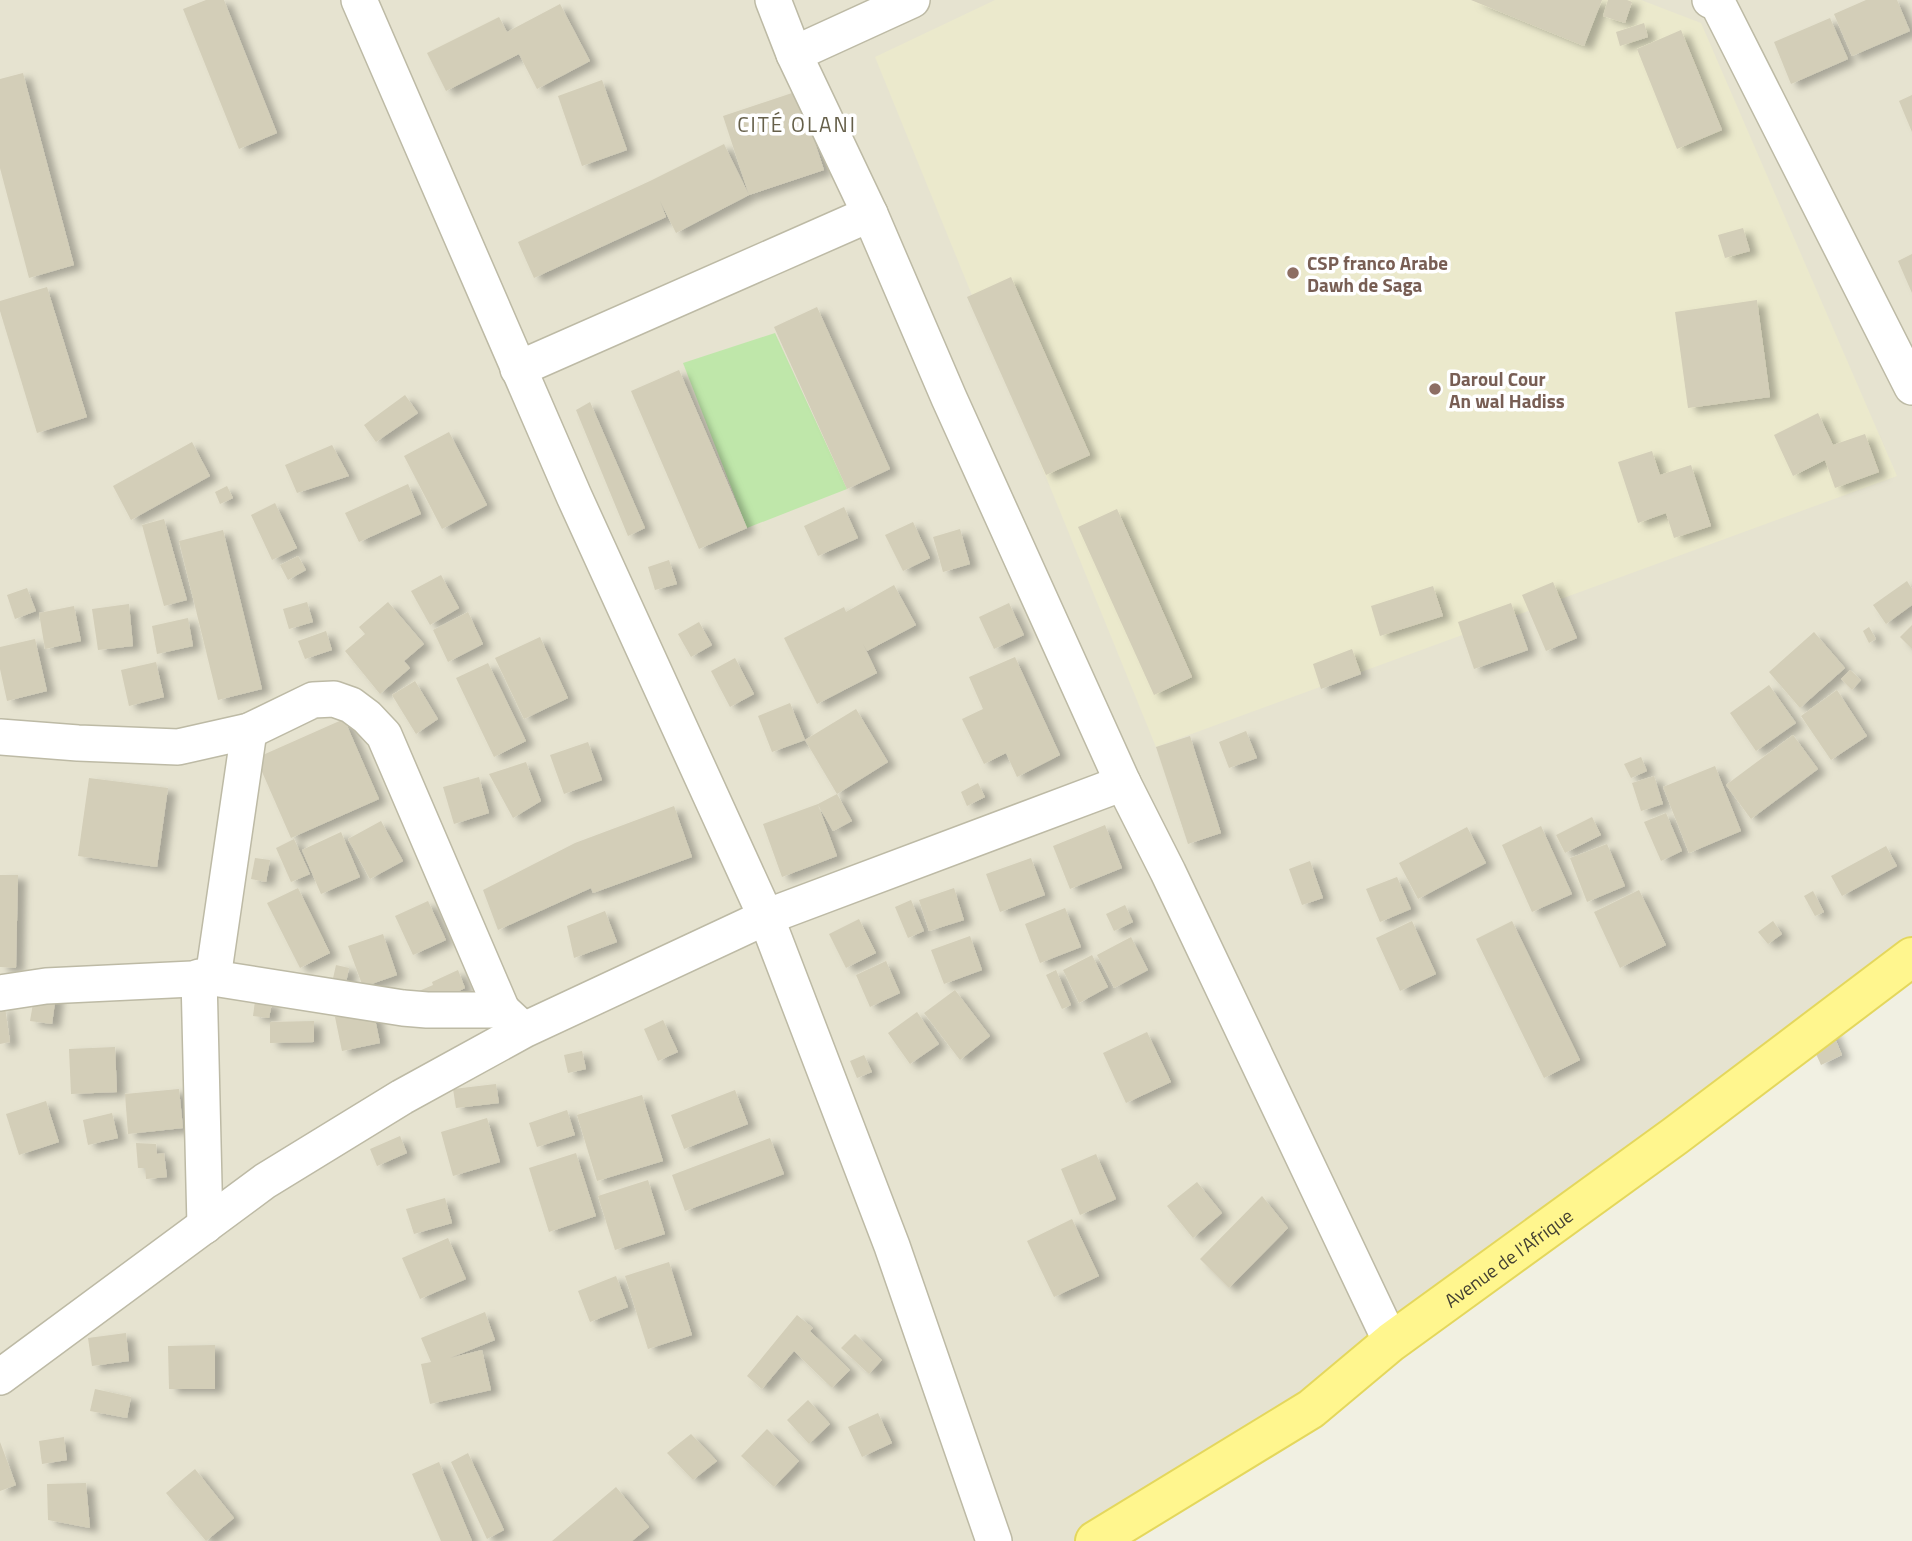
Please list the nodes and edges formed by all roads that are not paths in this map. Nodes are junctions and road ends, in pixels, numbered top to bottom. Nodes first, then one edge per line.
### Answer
1 (359, 0) edge
2 (773, 0) edge
3 (912, 0) edge
4 (1710, 0) edge
5 (794, 54) junction
6 (870, 214) junction
7 (518, 369) junction
8 (1912, 387) edge
9 (249, 731) junction
10 (0, 737) edge
11 (1123, 783) junction
12 (766, 917) junction
13 (1912, 957) edge
14 (206, 978) junction
15 (0, 993) edge
16 (513, 1020) junction
17 (205, 1226) junction
18 (1391, 1342) junction
19 (0, 1377) edge
20 (994, 1541) edge
21 (1095, 1541) edge

1 - 7 street
2 - 5 street
3 - 5 street
4 - 8 street
5 - 6 street
6 - 7 street
6 - 11 street
7 - 12 street
9 - 10 street
9 - 14 street
9 - 16 street
11 - 12 street
11 - 18 street
12 - 16 street
12 - 20 street
13 - 18 main road, Avenue de l'Afrique
14 - 15 street
14 - 16 street
14 - 17 street
16 - 17 street
17 - 19 street
18 - 21 main road, Avenue de l'Afrique

